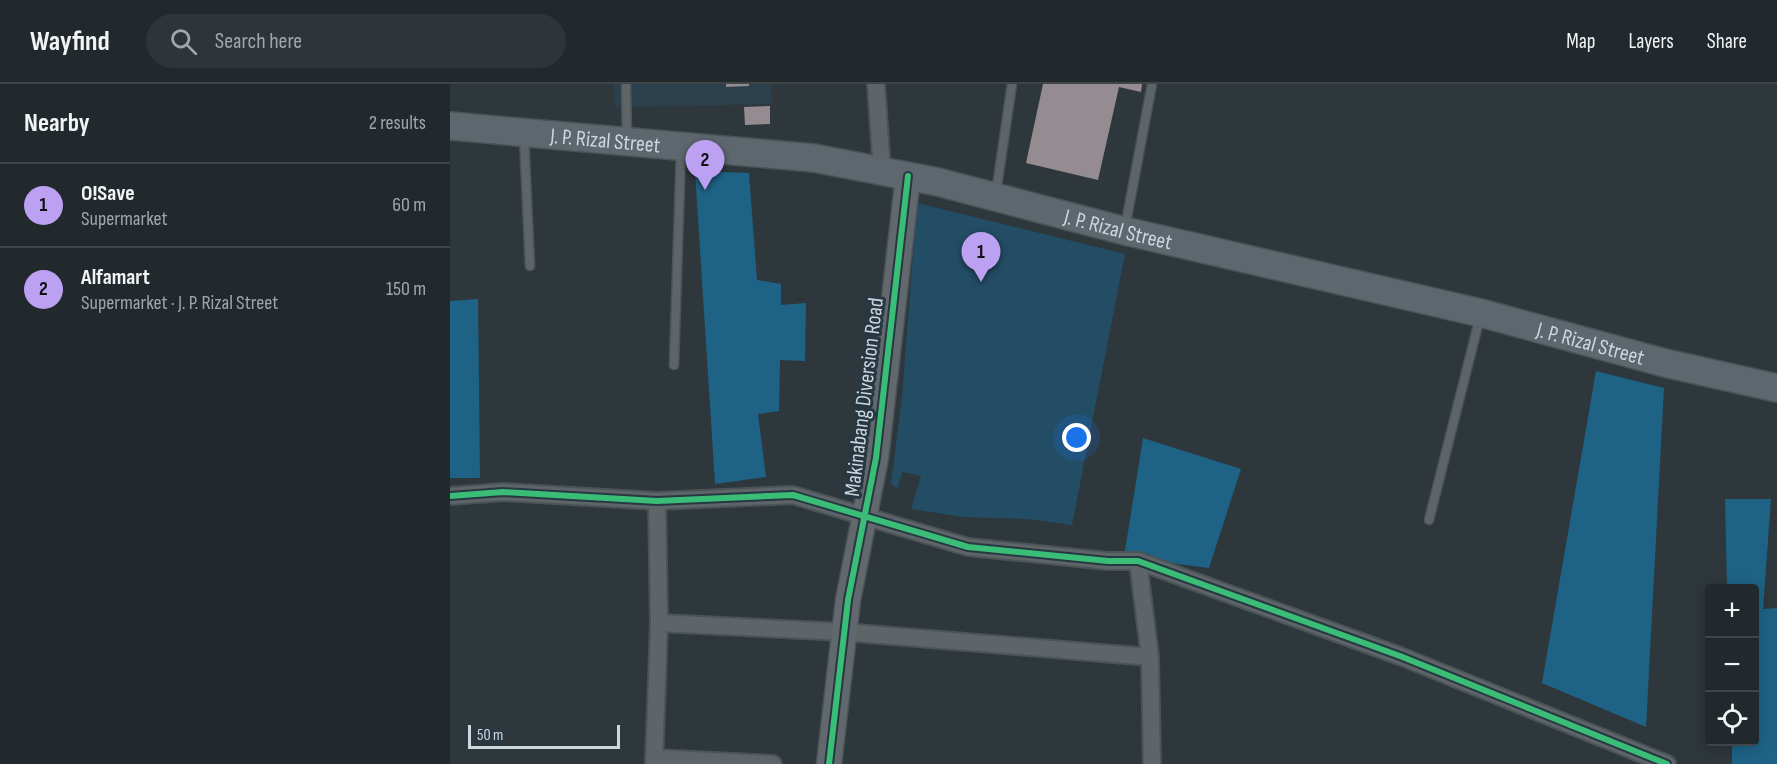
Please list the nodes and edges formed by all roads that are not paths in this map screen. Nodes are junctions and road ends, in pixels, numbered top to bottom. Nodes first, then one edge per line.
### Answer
1 (626, 84) edge
2 (876, 84) edge
3 (1012, 84) edge
4 (1152, 84) edge
5 (450, 126) edge
6 (524, 133) junction
7 (627, 141) junction
8 (681, 146) junction
9 (895, 173) junction
10 (995, 197) junction
11 (1125, 231) junction
12 (530, 266) dead end
13 (1481, 313) junction
14 (674, 365) dead end
15 (1777, 388) edge
16 (450, 496) edge
17 (657, 501) junction
18 (865, 517) junction
19 (1429, 520) dead end
20 (1138, 561) junction
21 (658, 623) junction
22 (844, 632) junction
23 (1150, 657) junction
24 (654, 761) edge
25 (773, 764) edge
26 (829, 764) edge
27 (1152, 764) edge
28 (1667, 764) edge

1 - 7 lane
2 - 9 street
3 - 10 lane
4 - 11 lane
5 - 6 main road, J. P. Rizal Street
6 - 7 main road, J. P. Rizal Street
6 - 12 lane
7 - 8 main road, J. P. Rizal Street
8 - 9 main road, J. P. Rizal Street
8 - 14 lane
9 - 10 main road, J. P. Rizal Street
9 - 18 street, Makinabang Diversion Road
10 - 11 main road, J. P. Rizal Street
11 - 13 main road, J. P. Rizal Street
13 - 15 main road, J. P. Rizal Street
13 - 19 lane
16 - 17 street
17 - 18 street
17 - 21 street
18 - 20 street
18 - 22 street, Makinabang Diversion Road
20 - 23 street
20 - 28 street
21 - 22 street
21 - 24 street
22 - 23 street
22 - 26 street, Makinabang Diversion Road
23 - 27 street
24 - 25 street

